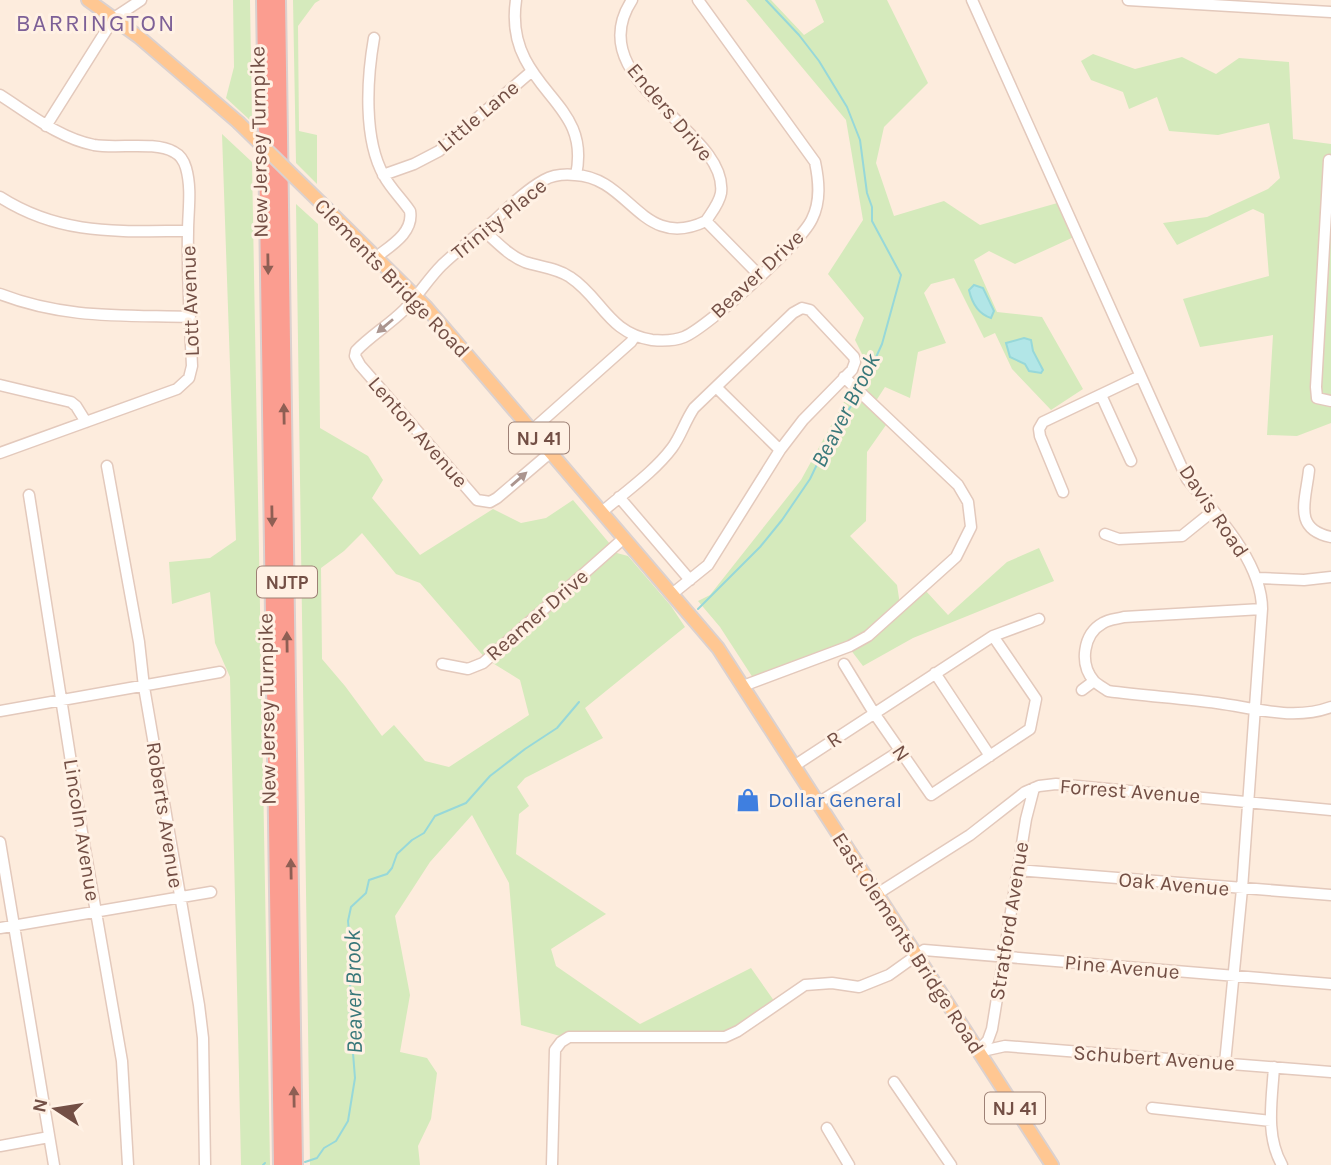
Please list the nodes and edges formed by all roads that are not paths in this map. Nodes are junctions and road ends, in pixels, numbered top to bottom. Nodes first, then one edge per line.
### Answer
1 (88, 0) edge
2 (141, 0) edge
3 (264, 0) edge
4 (278, 0) edge
5 (516, 0) edge
6 (632, 0) edge
7 (698, 0) edge
8 (972, 0) edge
9 (1128, 0) edge
10 (1331, 12) edge
11 (114, 18) junction
12 (374, 37) dead end
13 (532, 71) junction
14 (0, 96) edge
15 (46, 125) junction
16 (1329, 160) dead end
17 (383, 175) junction
18 (576, 175) junction
19 (0, 197) edge
20 (706, 221) junction
21 (483, 230) junction
22 (188, 232) junction
23 (1327, 247) edge
24 (375, 258) junction
25 (760, 276) junction
26 (0, 294) edge
27 (1326, 294) edge
28 (416, 297) junction
29 (190, 317) junction
30 (635, 336) junction
31 (355, 356) joint
32 (1140, 376) junction
33 (844, 377) junction
34 (0, 385) edge
35 (717, 388) junction
36 (1101, 395) junction
37 (1331, 401) edge
38 (86, 422) junction
39 (532, 430) junction
40 (780, 450) junction
41 (551, 452) junction
42 (0, 453) edge
43 (1131, 461) dead end
44 (107, 466) dead end
45 (1309, 470) dead end
46 (1063, 492) dead end
47 (29, 495) dead end
48 (619, 497) junction
49 (1213, 511) junction
50 (602, 512) junction
51 (1105, 534) dead end
52 (1331, 537) edge
53 (624, 538) junction
54 (1331, 577) edge
55 (1258, 578) junction
56 (690, 580) junction
57 (672, 594) junction
58 (1262, 609) junction
59 (1039, 619) dead end
60 (993, 636) junction
61 (442, 664) dead end
62 (844, 664) dead end
63 (220, 672) dead end
64 (935, 673) junction
65 (1094, 681) junction
66 (743, 686) junction
67 (144, 687) junction
68 (1083, 690) dead end
69 (61, 700) junction
70 (1331, 707) edge
71 (0, 710) edge
72 (1255, 710) junction
73 (874, 713) junction
74 (900, 751) junction
75 (990, 756) junction
76 (794, 766) junction
77 (1034, 788) junction
78 (1248, 800) junction
79 (818, 803) junction
80 (1331, 810) edge
81 (0, 842) edge
82 (1017, 870) junction
83 (1242, 889) junction
84 (211, 892) dead end
85 (877, 894) junction
86 (1331, 895) edge
87 (179, 898) junction
88 (96, 912) junction
89 (14, 926) junction
90 (0, 928) edge
91 (915, 955) junction
92 (1002, 957) junction
93 (1234, 976) junction
94 (1331, 984) edge
95 (978, 1052) junction
96 (1226, 1063) junction
97 (1274, 1067) junction
98 (1331, 1072) edge
99 (894, 1082) dead end
100 (1152, 1108) dead end
101 (1270, 1121) junction
102 (827, 1128) dead end
103 (49, 1137) junction
104 (0, 1146) edge
105 (54, 1165) edge
106 (128, 1165) edge
107 (205, 1165) edge
108 (281, 1165) edge
109 (295, 1165) edge
110 (552, 1165) edge
111 (849, 1165) edge
112 (951, 1165) edge
113 (1052, 1165) edge
114 (1282, 1165) edge

1 - 11 main road, Clements Bridge Road / NJ 41
2 - 11 street
3 -> 108 highway, New Jersey Turnpike / NJTP
109 -> 4 highway, New Jersey Turnpike / NJTP
5 - 13 street
6 - 20 street, Enders Drive
7 - 25 street, Beaver Drive
8 - 32 street, Davis Road
9 - 10 street
11 - 15 street
11 - 24 main road, Clements Bridge Road / NJ 41, bridge
12 - 17 street
13 - 17 street, Little Lane
13 - 18 street
14 - 15 street
15 - 22 street, Lott Avenue
16 - 23 street
17 - 24 street
18 - 20 street, Trinity Place
18 - 21 street, Trinity Place
19 - 22 street
20 - 25 street
21 - 28 street, Trinity Place
21 - 30 street
22 - 29 street, Lott Avenue
23 - 27 street
24 - 28 main road, Clements Bridge Road / NJ 41
25 - 30 street, Beaver Drive
26 - 29 street
27 - 37 street
28 -> 31 street, Trinity Place
28 - 39 main road, Clements Bridge Road / NJ 41
29 - 38 street, Lott Avenue
30 - 39 street
31 -> 41 street, Lenton Avenue
32 - 36 street
32 - 49 street, Davis Road
33 - 35 street
33 - 40 street
33 - 66 street
34 - 38 street
35 - 40 street
35 - 48 street
36 - 43 street
36 - 46 street
38 - 42 street
39 - 41 main road, Clements Bridge Road / NJ 41
40 - 56 street
41 - 50 main road, Clements Bridge Road / NJ 41
44 - 67 street, Roberts Avenue
45 - 52 street
47 - 69 street, Lincoln Avenue
48 - 50 street
48 - 56 street
49 - 51 street
49 - 55 street, Davis Road
50 - 53 main road, Clements Bridge Road / NJ 41
53 - 57 main road, Clements Bridge Road / NJ 41
53 - 61 street, Reamer Drive
54 - 55 street
55 - 58 street, Davis Road
56 - 57 street
57 - 66 main road, Clements Bridge Road / NJ 41
58 - 65 street
58 - 72 street, Davis Road
59 - 60 street, R
60 - 64 street, R
60 - 75 street
62 - 73 street, N
63 - 67 street
64 - 73 street, R
64 - 75 street
65 - 68 street
65 - 72 street
66 - 76 main road, East Clements Bridge Road / NJ 41
67 - 69 street
67 - 87 street, Roberts Avenue
69 - 71 street
69 - 88 street, Lincoln Avenue
70 - 72 street
72 - 78 street, Davis Road
73 - 74 street, N
73 - 76 street, R
74 - 75 street, N
74 - 79 street
76 - 79 main road, East Clements Bridge Road / NJ 41
77 - 78 street, Forrest Avenue
77 - 82 street, Stratford Avenue
77 - 85 street, Forrest Avenue
78 - 80 street, Forrest Avenue
78 - 83 street, Davis Road
79 - 85 main road, East Clements Bridge Road / NJ 41
81 - 89 street
82 - 83 street, Oak Avenue
82 - 92 street, Stratford Avenue
83 - 86 street, Oak Avenue
83 - 93 street, Davis Road
84 - 87 street
85 - 91 main road, East Clements Bridge Road / NJ 41
87 - 88 street
87 - 107 street, Roberts Avenue
88 - 89 street
88 - 106 street, Lincoln Avenue
89 - 90 street
89 - 103 street
91 - 92 street, Pine Avenue
91 - 95 main road, East Clements Bridge Road / NJ 41
91 - 110 street
92 - 93 street, Pine Avenue
92 - 95 street, Stratford Avenue
93 - 94 street, Pine Avenue
93 - 96 street, Davis Road
95 - 96 street, Schubert Avenue
95 - 113 main road, East Clements Bridge Road / NJ 41
96 - 97 street, Schubert Avenue
97 - 98 street, Schubert Avenue
97 - 101 street
99 - 112 street
100 - 101 street
101 - 114 street
102 - 111 street
103 - 104 street
103 - 105 street

